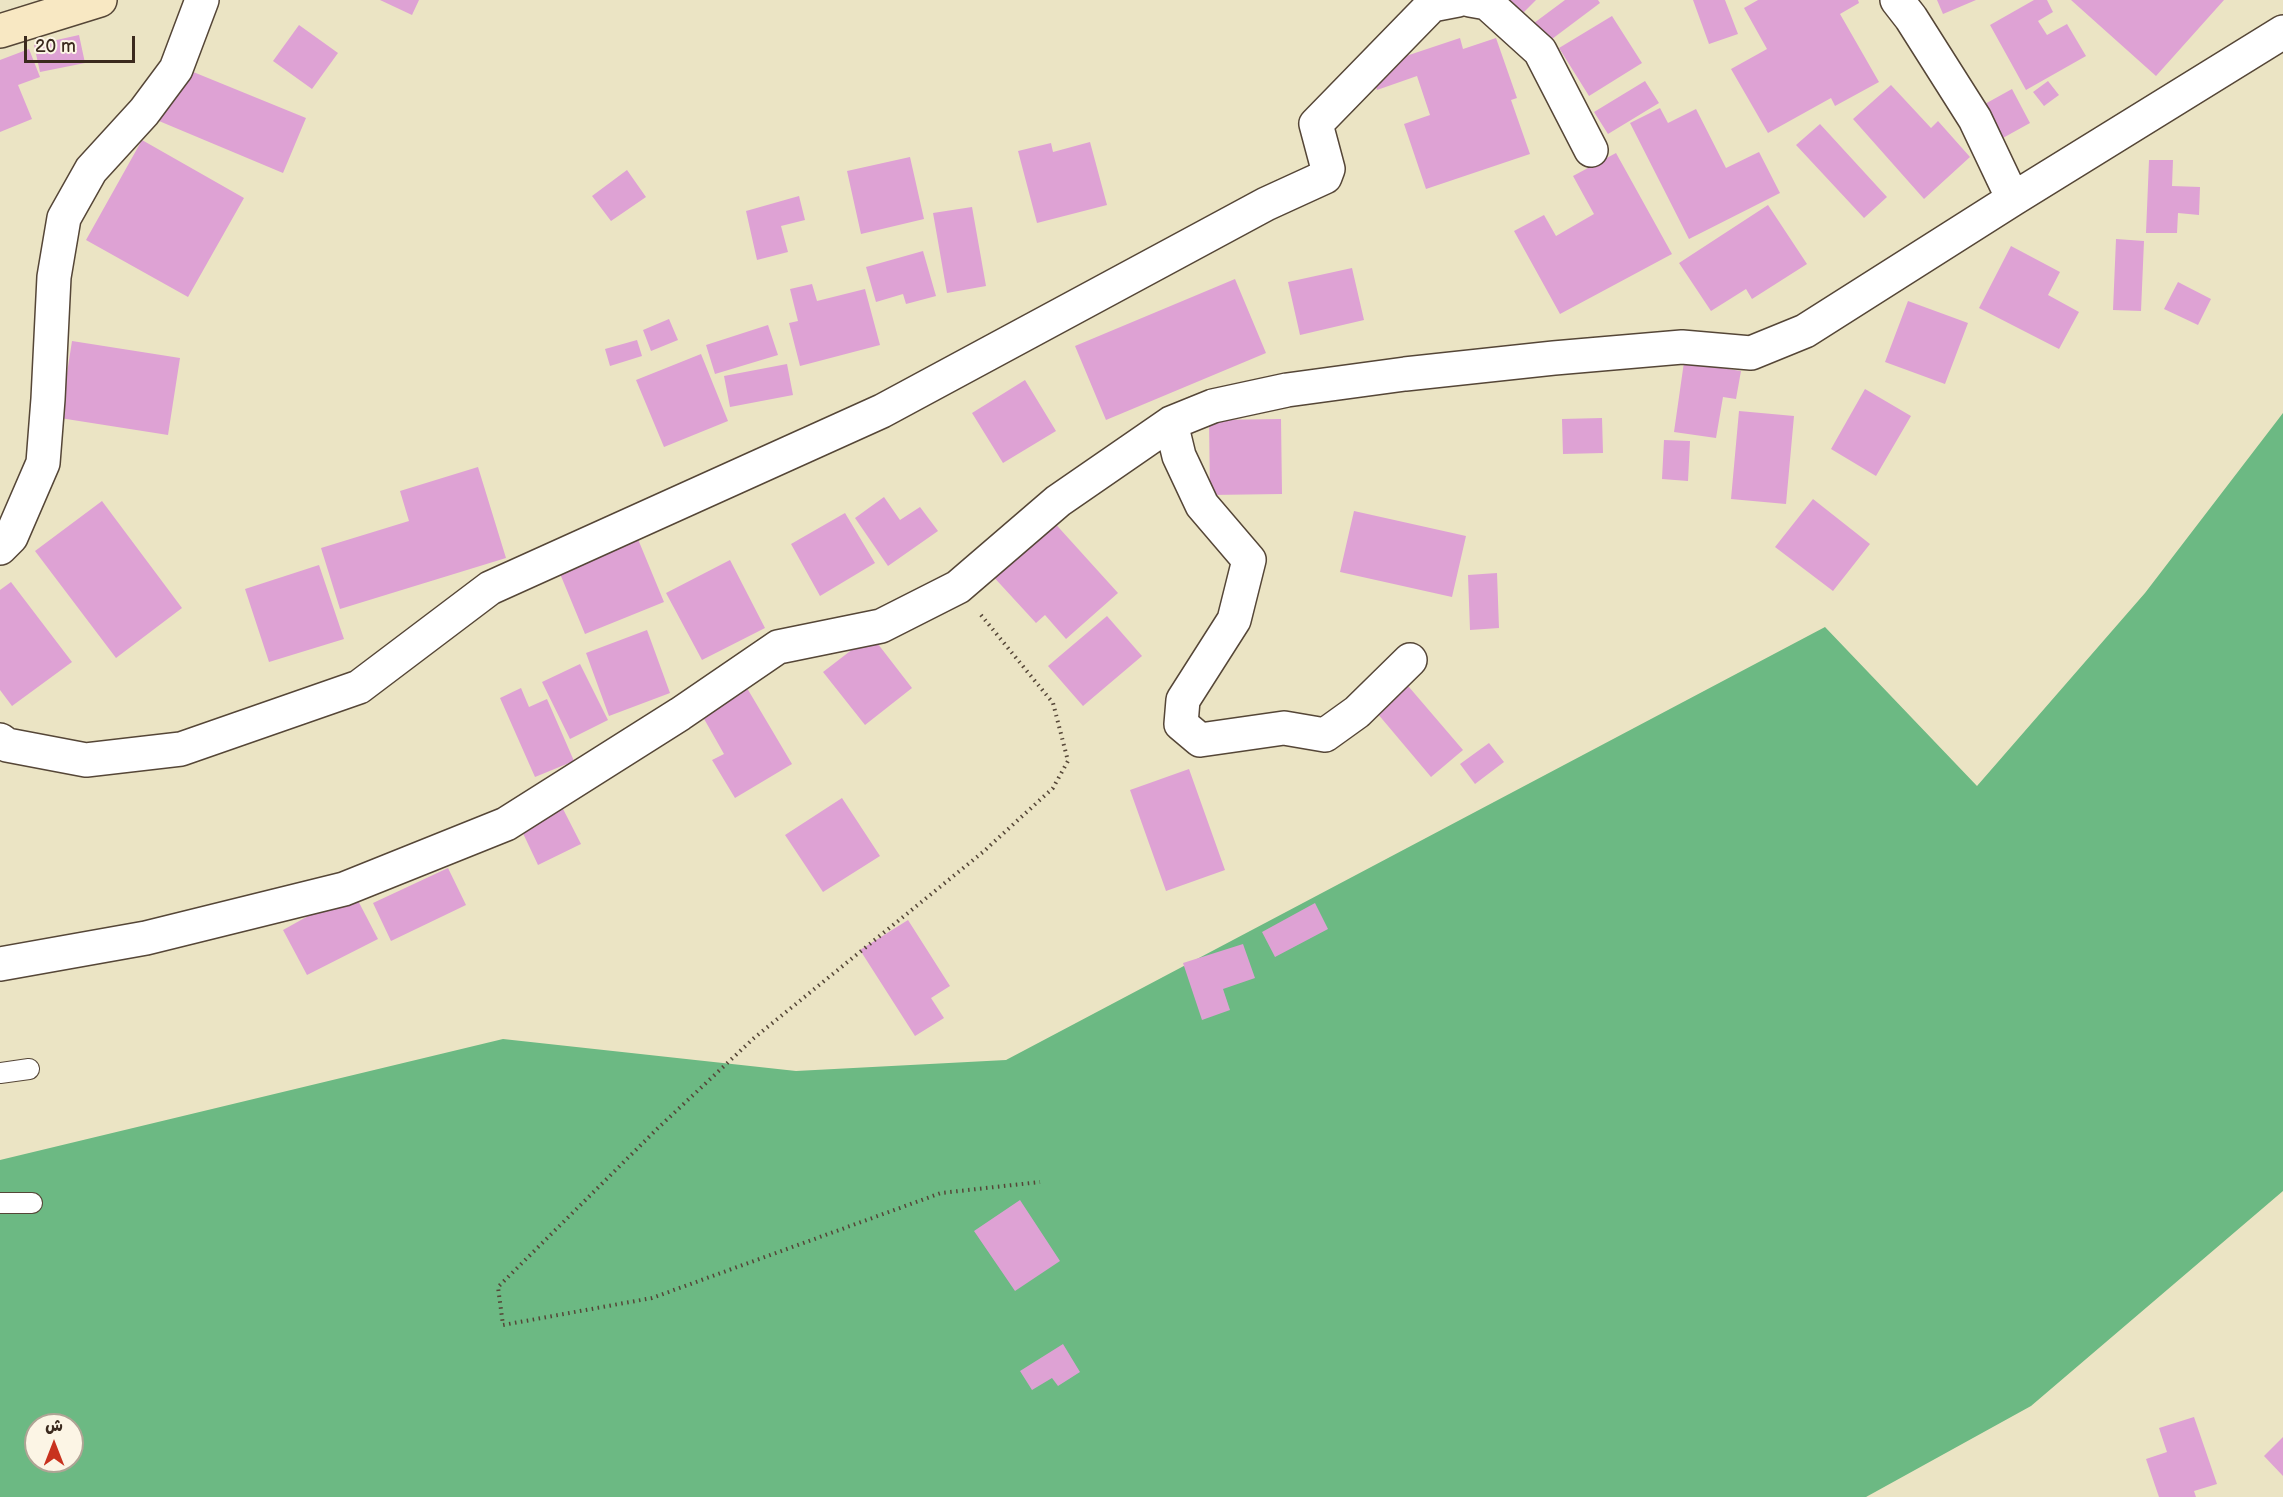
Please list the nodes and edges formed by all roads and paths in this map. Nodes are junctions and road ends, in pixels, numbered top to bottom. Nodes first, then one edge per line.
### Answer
1 (100, 0) edge
2 (201, 0) edge
3 (1458, 0) edge
4 (1470, 0) edge
5 (1897, 0) edge
6 (0, 31) edge
7 (2283, 32) edge
8 (1591, 150) dead end
9 (2013, 199) junction
10 (1171, 423) junction
11 (0, 548) edge
12 (958, 587) junction
13 (1410, 660) dead end
14 (0, 740) edge
15 (0, 964) edge
16 (29, 1069) dead end
17 (0, 1073) edge
18 (1040, 1182) dead end
19 (0, 1203) edge
20 (32, 1203) dead end

1 - 6 street
2 - 11 street
3 - 14 street
4 - 8 street
5 - 9 street
7 - 9 street
9 - 10 street
10 - 12 street
10 - 13 street
12 - 15 street
12 - 18 path
16 - 17 lane
19 - 20 lane

